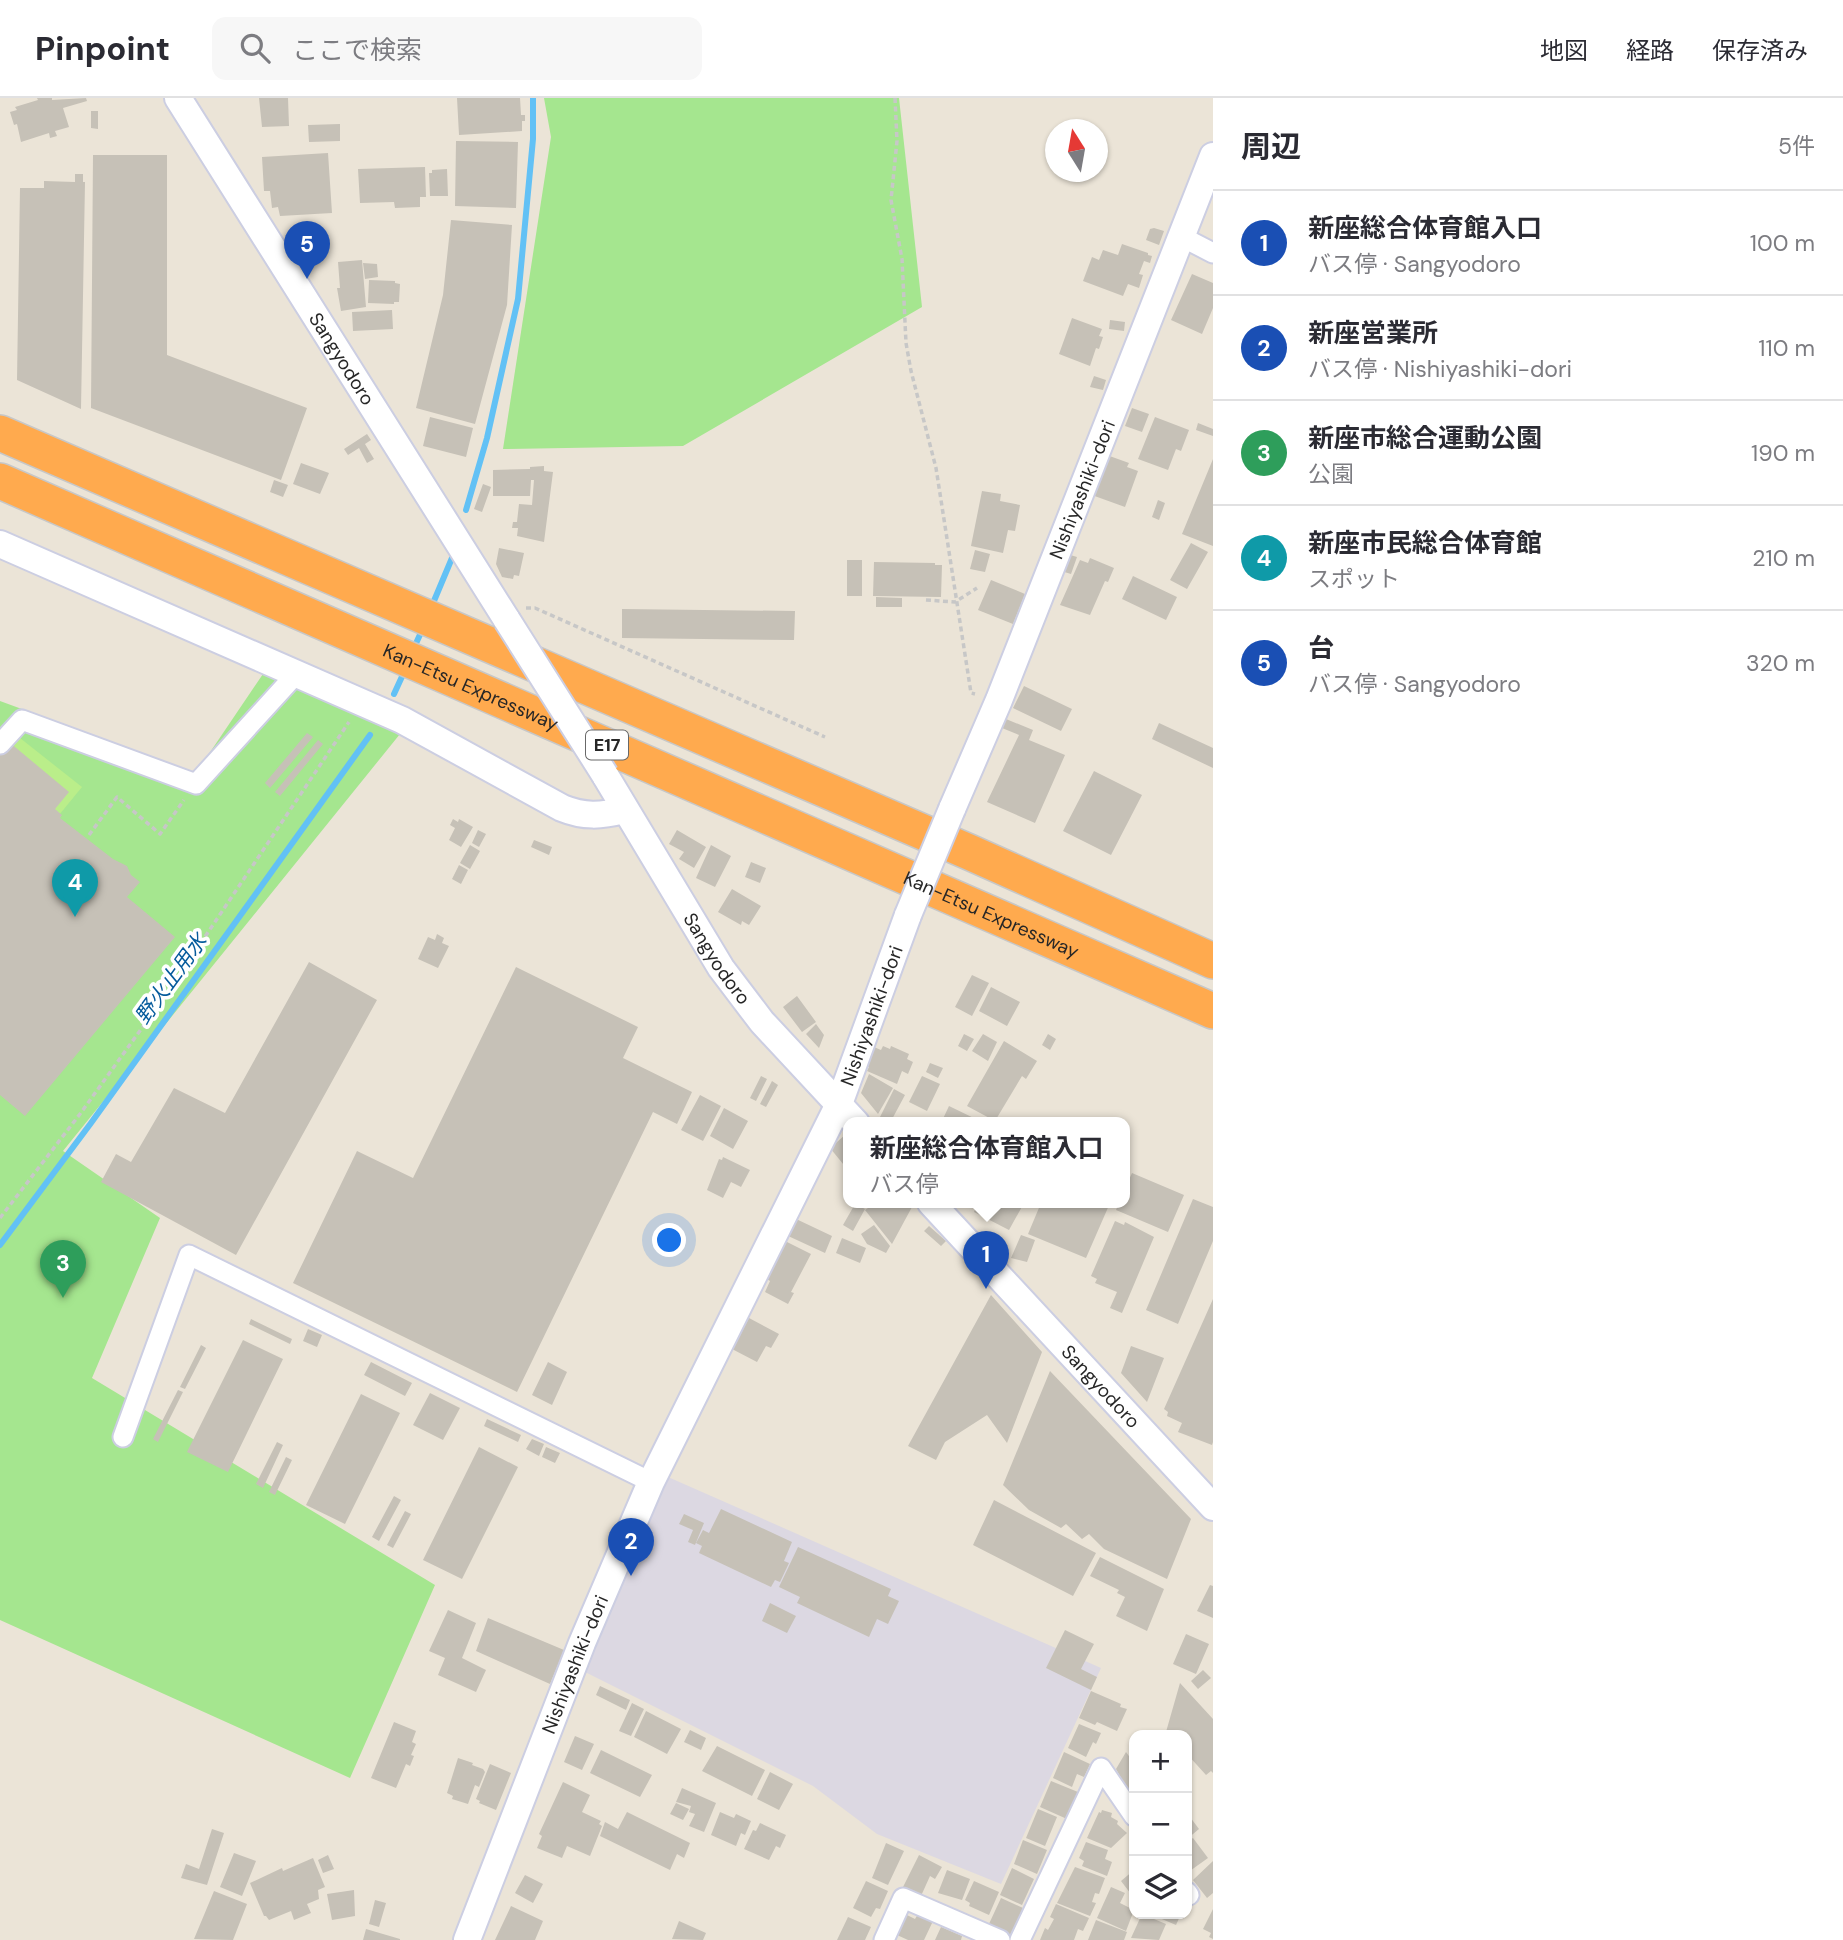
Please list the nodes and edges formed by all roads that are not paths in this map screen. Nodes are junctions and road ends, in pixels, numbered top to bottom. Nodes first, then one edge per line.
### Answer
1 (178, 98) edge
2 (1213, 156) edge
3 (1182, 237) junction
4 (1213, 253) edge
5 (0, 433) edge
6 (0, 481) edge
7 (0, 544) edge
8 (297, 673) junction
9 (0, 744) edge
10 (624, 810) junction
11 (1213, 961) edge
12 (1213, 1011) edge
13 (848, 1113) edge
14 (843, 1122) edge
15 (936, 1208) edge
16 (123, 1437) dead end
17 (651, 1482) junction
18 (1213, 1507) edge
19 (1129, 1809) edge
20 (973, 1935) edge
21 (467, 1940) edge
22 (884, 1940) edge
23 (1000, 1940) edge
24 (1020, 1940) edge

1 - 10 street, Sangyodoro, bridge
2 - 3 street, Nishiyashiki-dori
3 - 4 street
3 - 13 street, Nishiyashiki-dori, bridge
5 - 11 highway, E17
6 - 12 highway, Kan-Etsu Expressway / E17
7 - 8 street
8 - 9 street
8 - 10 street
10 - 13 street, Sangyodoro
14 - 17 street, Nishiyashiki-dori
15 - 18 street, Sangyodoro
16 - 17 street
17 - 21 street, Nishiyashiki-dori
19 - 24 street
20 - 22 street
20 - 23 street

